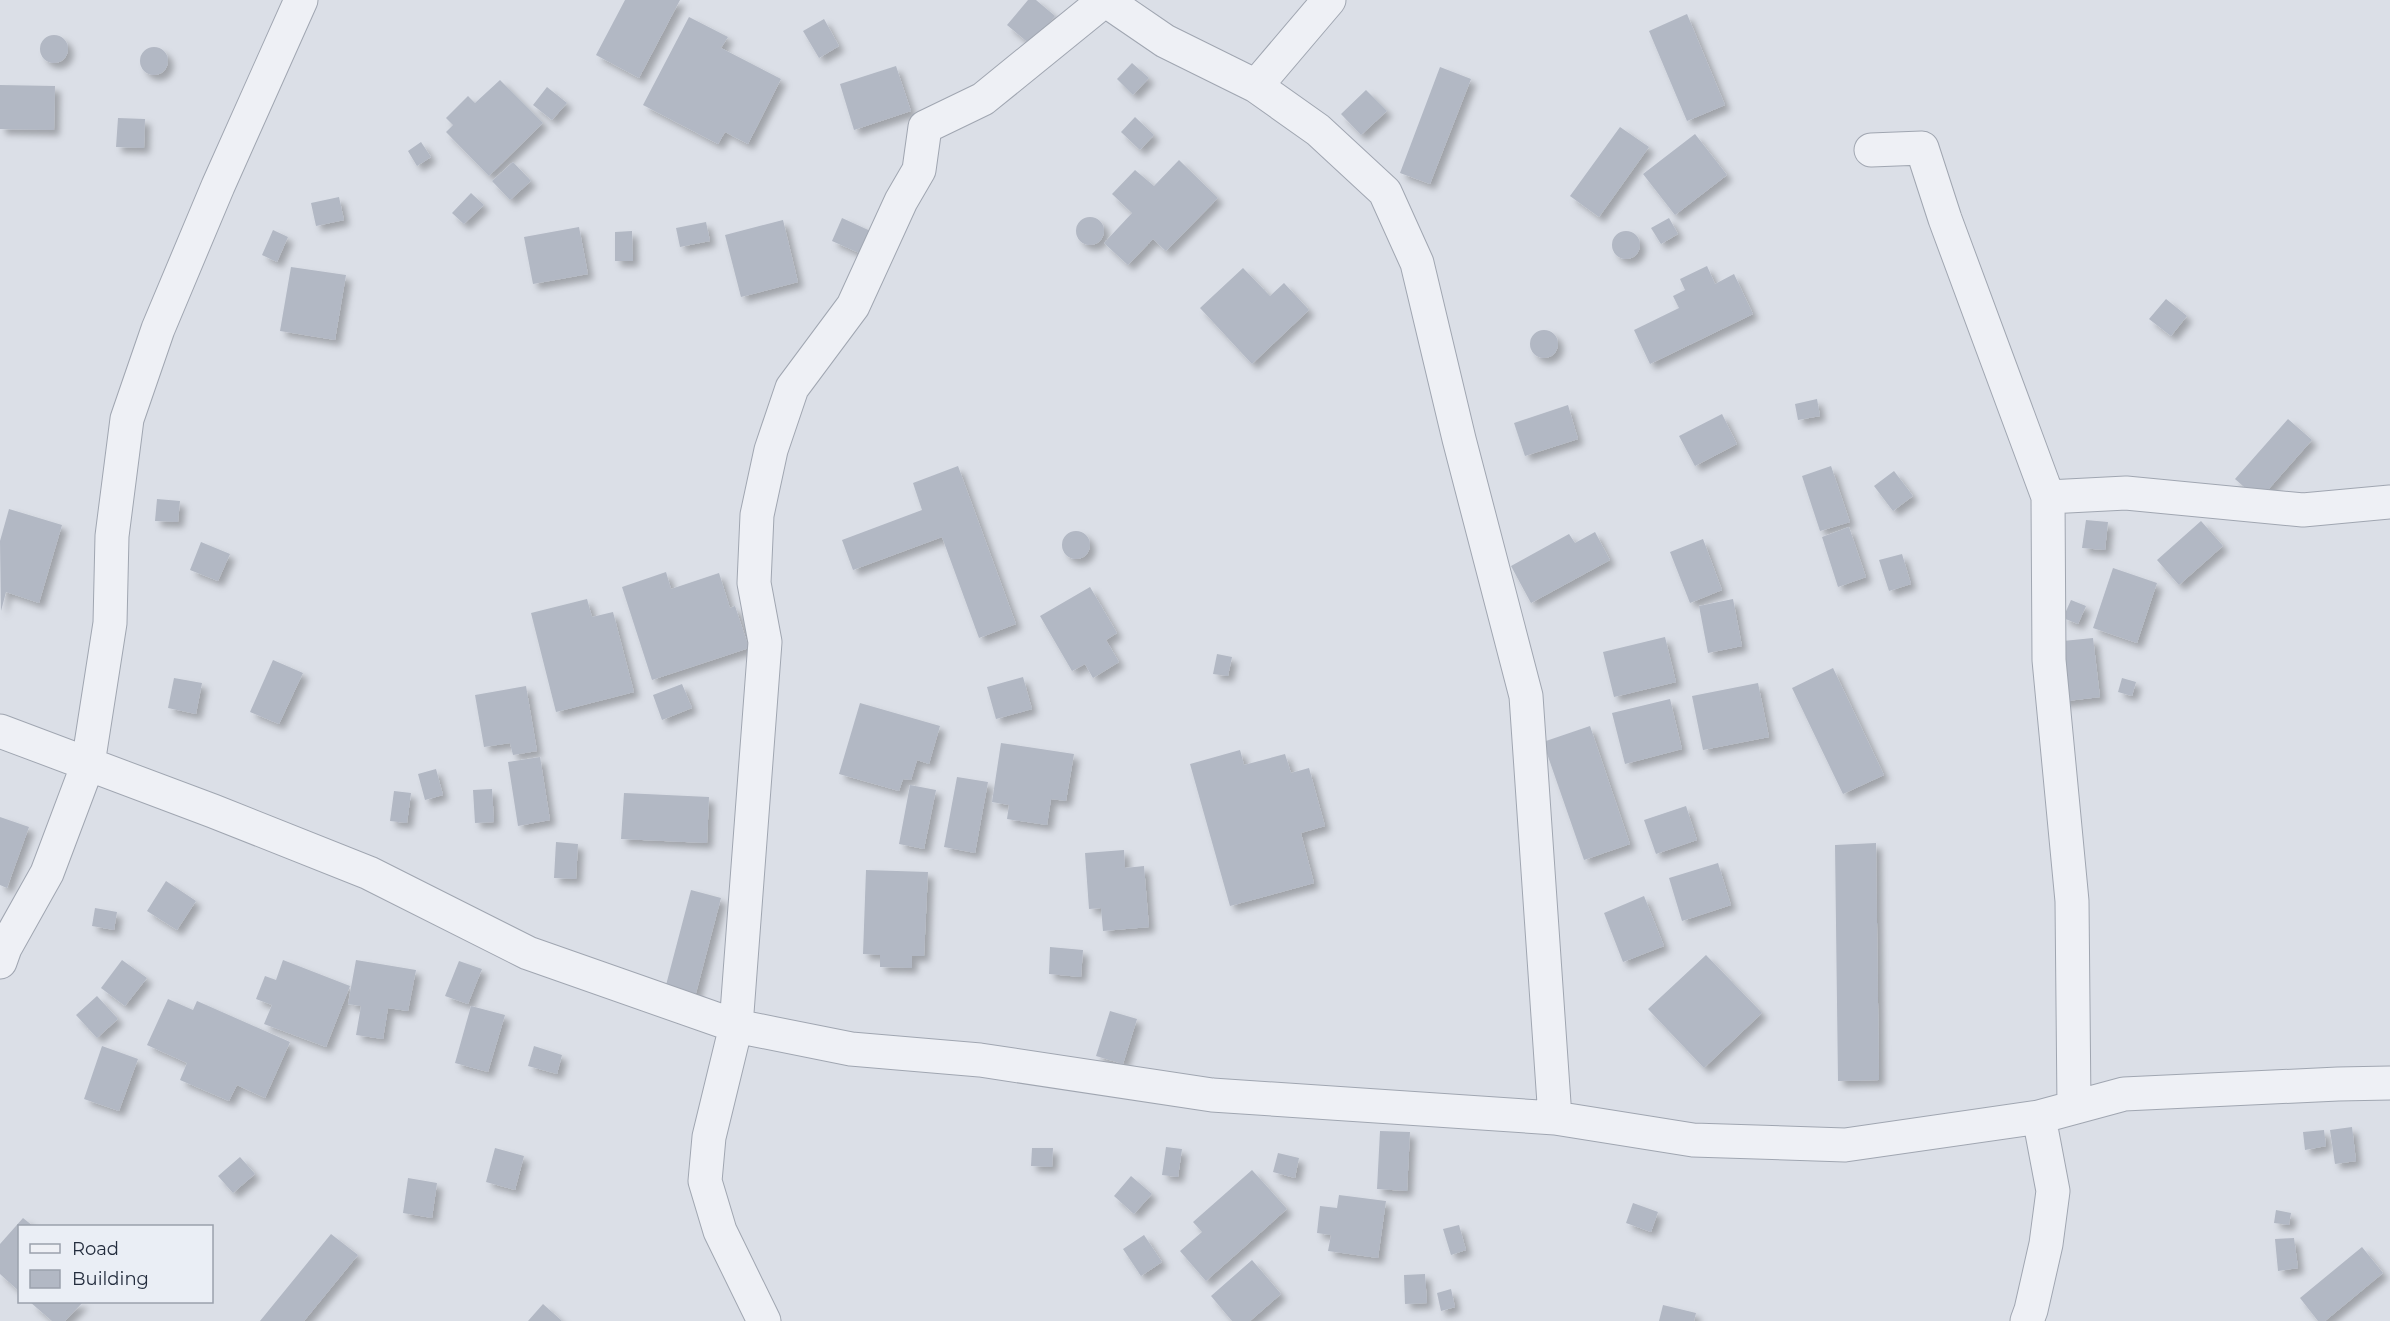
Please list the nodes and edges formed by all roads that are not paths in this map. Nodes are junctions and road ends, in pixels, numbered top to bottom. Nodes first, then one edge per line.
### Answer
1 (301, 0) edge
2 (1329, 0) edge
3 (1256, 86) junction
4 (1871, 150) dead end
5 (2048, 497) junction
6 (2390, 502) edge
7 (0, 731) edge
8 (88, 764) junction
9 (0, 962) edge
10 (736, 1026) junction
11 (2390, 1083) edge
12 (2074, 1107) junction
13 (2039, 1117) junction
14 (1556, 1118) junction
15 (764, 1321) edge
16 (2026, 1321) edge

1 - 8 street
2 - 3 street
3 - 10 street
3 - 14 street
4 - 5 street
5 - 6 street
5 - 12 street
7 - 8 street
8 - 9 street
8 - 10 street
10 - 14 street
10 - 15 street
11 - 12 street
12 - 13 street
13 - 14 street
13 - 16 street

